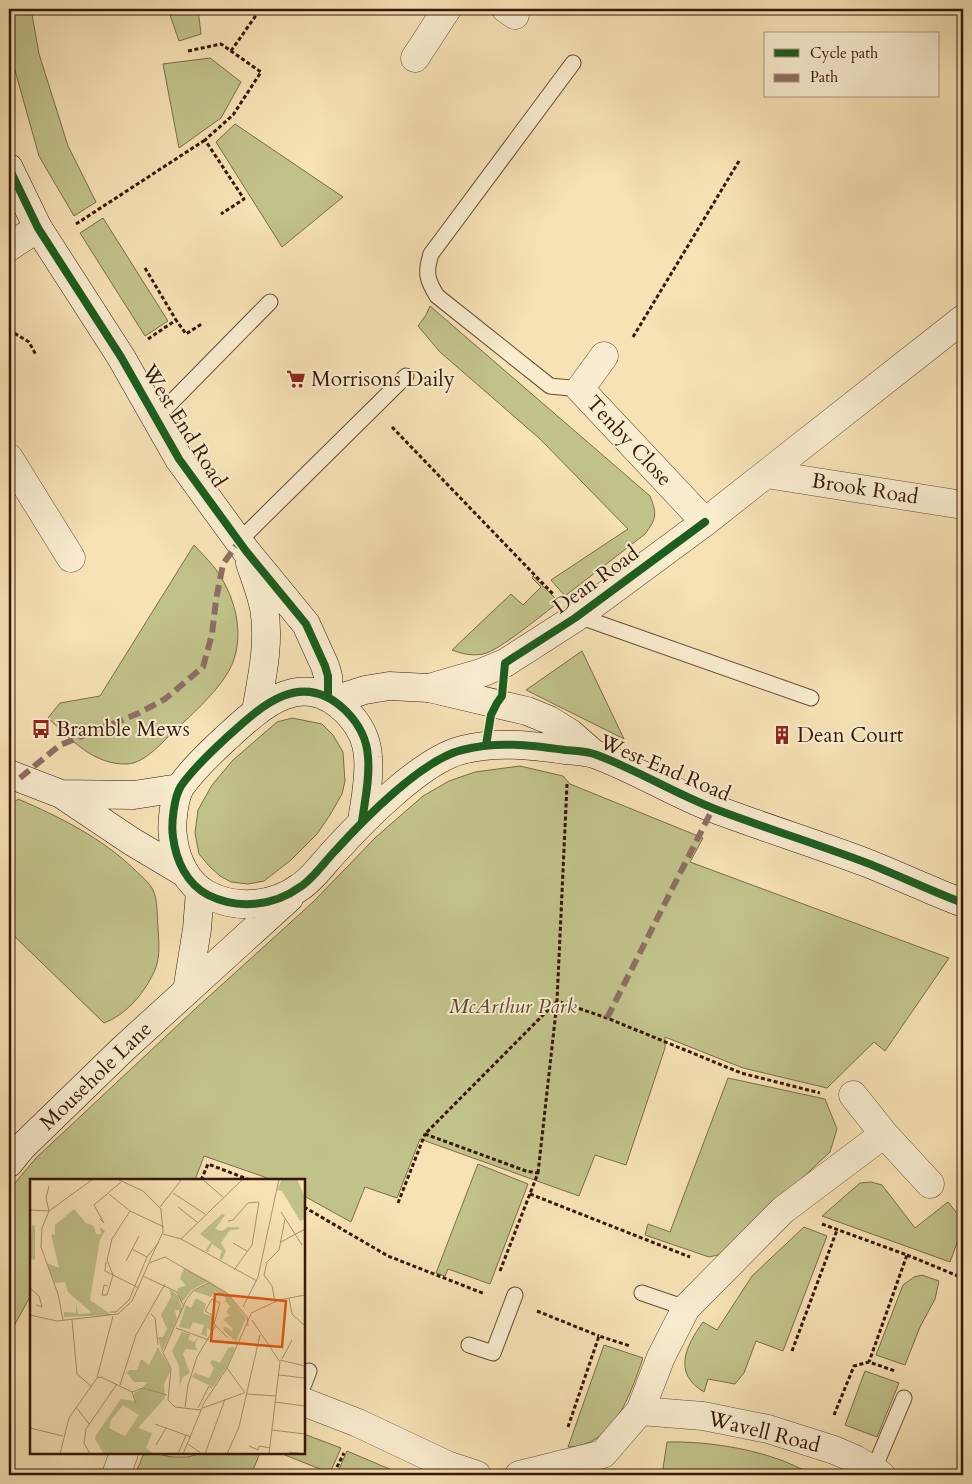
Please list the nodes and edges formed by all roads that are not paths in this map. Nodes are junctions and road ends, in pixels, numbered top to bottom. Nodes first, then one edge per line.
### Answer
1 (447, 9) edge
2 (415, 58) dead end
3 (573, 64) dead end
4 (9, 168) edge
5 (43, 235) junction
6 (9, 247) edge
7 (270, 302) dead end
8 (963, 319) edge
9 (604, 356) road end
10 (406, 376) dead end
11 (580, 389) junction
12 (155, 418) junction
13 (9, 458) edge
14 (766, 474) junction
15 (963, 505) edge
16 (705, 522) junction
17 (243, 545) junction
18 (71, 558) dead end
19 (578, 616) junction
20 (429, 688) junction
21 (331, 698) junction
22 (810, 698) dead end
23 (256, 711) junction
24 (594, 754) junction
25 (9, 774) edge
26 (179, 788) junction
27 (61, 794) junction
28 (362, 821) junction
29 (191, 881) junction
30 (301, 887) junction
31 (963, 903) edge
32 (186, 991) junction
33 (853, 1096) road end
34 (884, 1134) junction
35 (9, 1163) edge
36 (930, 1184) dead end
37 (642, 1293) dead end
38 (513, 1300) road end
39 (686, 1308) junction
40 (469, 1345) dead end
41 (904, 1398) dead end
42 (305, 1402) edge
43 (640, 1411) junction
44 (124, 1454) edge
45 (444, 1470) edge
46 (877, 1473) edge
47 (116, 1475) edge
48 (477, 1475) edge
49 (519, 1475) edge

1 - 2 street
3 - 11 lane
4 - 5 street, West End Road
5 - 6 street
5 - 12 street, West End Road
7 - 12 lane
8 - 14 street, Dean Road
9 - 11 street, Tenby Close
10 - 17 lane
11 - 16 street, Tenby Close
12 - 17 street, West End Road
13 - 18 street
14 - 15 street, Brook Road
14 - 16 street, Dean Road
16 - 19 street, Dean Road
17 - 21 street, West End Road
17 - 23 street, West End Road
19 - 20 street, Dean Road
19 - 22 lane
20 - 21 street, West End Road
20 - 24 street, West End Road
21 - 23 street
21 - 28 street
23 - 26 street
24 - 28 street, West End Road
24 - 31 street, West End Road
25 - 27 street
26 - 27 street
26 - 29 street
27 - 29 street
28 - 30 street, West End Road
29 - 30 street
29 - 32 street
30 - 32 street, Mousehole Lane
32 - 35 street, Mousehole Lane
33 - 34 street
34 - 36 street
34 - 39 street
37 - 39 lane
38 - 40 lane
39 - 43 street
41 - 46 lane
42 - 45 street
43 - 46 street, Wavell Road
43 - 49 street
44 - 47 street
45 - 48 street

